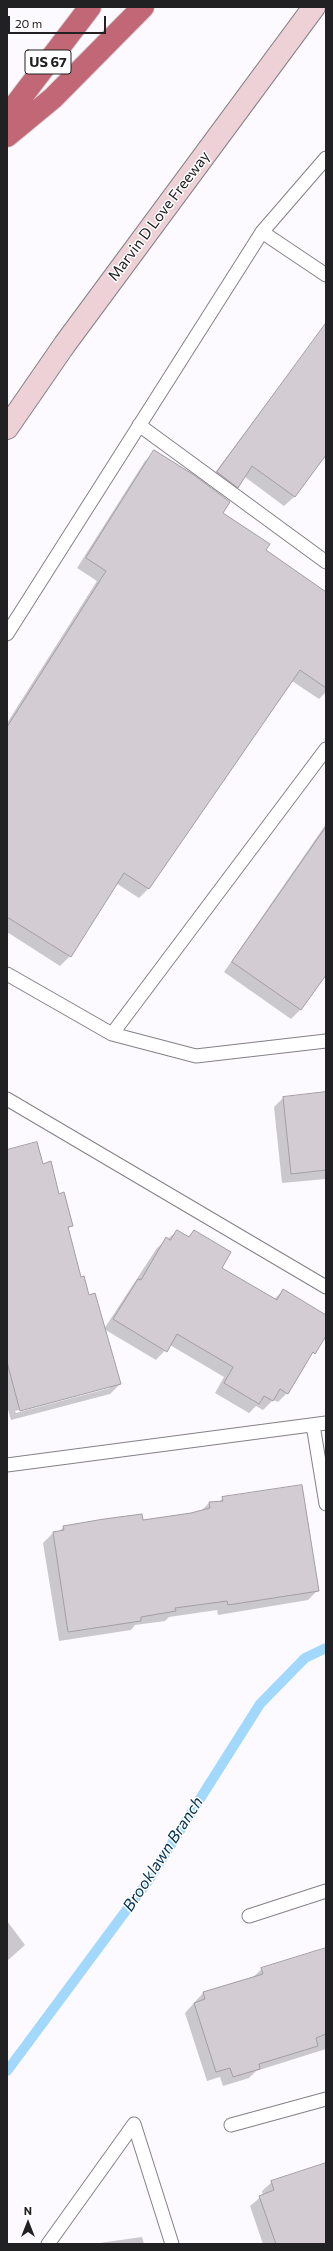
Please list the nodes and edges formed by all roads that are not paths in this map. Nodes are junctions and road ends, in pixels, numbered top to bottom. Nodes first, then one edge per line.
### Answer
1 (90, 7) edge
2 (143, 7) edge
3 (314, 7) edge
4 (7, 116) edge
5 (7, 136) edge
6 (326, 158) edge
7 (262, 232) junction
8 (326, 275) edge
9 (139, 425) junction
10 (7, 428) edge
11 (326, 562) edge
12 (7, 634) edge
13 (326, 749) edge
14 (7, 974) edge
15 (112, 1034) junction
16 (326, 1041) edge
17 (7, 1099) edge
18 (13, 1108) edge
19 (326, 1287) edge
20 (320, 1424) edge
21 (7, 1465) edge
22 (326, 1504) edge
23 (326, 1891) edge
24 (249, 1916) dead end
25 (326, 2099) edge
26 (231, 2125) dead end
27 (48, 2244) edge
28 (172, 2244) edge

1 - 4 highway, US 67
2 - 5 highway
3 - 10 main road, Marvin D Love Freeway
6 - 7 lane
7 - 8 lane
7 - 9 lane
9 - 11 lane
9 - 12 lane
13 - 15 lane
14 - 15 lane
15 - 16 lane
17 - 18 lane
18 - 19 lane
20 - 21 lane
20 - 22 lane
23 - 24 lane
25 - 26 lane
27 - 28 lane

